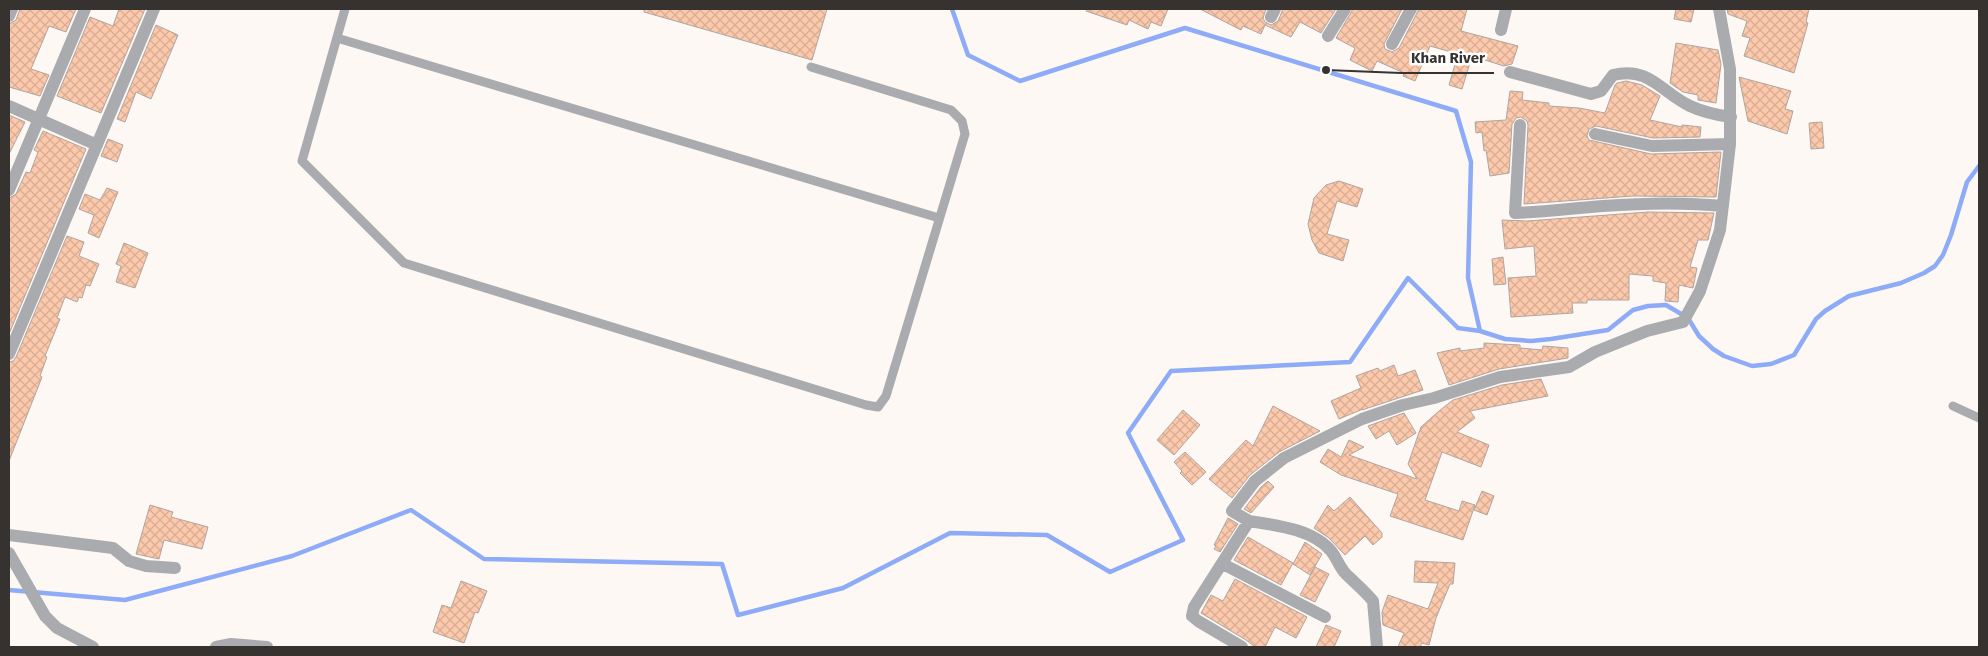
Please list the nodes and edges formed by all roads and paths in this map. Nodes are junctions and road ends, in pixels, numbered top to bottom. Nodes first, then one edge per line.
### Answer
1 (12, 9) edge
2 (85, 9) edge
3 (154, 9) edge
4 (345, 9) edge
5 (1345, 9) edge
6 (1411, 9) edge
7 (1506, 9) edge
8 (1719, 9) edge
9 (9, 16) edge
10 (1501, 30) dead end
11 (1328, 36) dead end
12 (337, 38) junction
13 (1392, 44) dead end
14 (811, 67) dead end
15 (1510, 72) dead end
16 (9, 106) edge
17 (1731, 117) junction
18 (38, 120) junction
19 (1520, 125) dead end
20 (1595, 134) dead end
21 (1730, 144) junction
22 (97, 145) junction
23 (9, 190) edge
24 (1722, 206) junction
25 (939, 218) junction
26 (9, 354) edge
27 (1953, 406) dead end
28 (1979, 418) edge
29 (1248, 521) junction
30 (9, 535) edge
31 (11, 556) edge
32 (1224, 564) junction
33 (175, 568) dead end
34 (1325, 617) dead end
35 (93, 647) edge
36 (216, 647) edge
37 (267, 647) edge
38 (1242, 647) edge
39 (1377, 647) edge

1 - 9 street
2 - 18 street
3 - 22 street
4 - 12 lane
5 - 11 street
6 - 13 street
7 - 10 street
8 - 17 street
12 - 25 lane
12 - 25 lane
14 - 25 lane
15 - 17 street
16 - 18 street
17 - 21 street
18 - 22 street
18 - 23 street
19 - 24 street
20 - 21 street
21 - 24 street
22 - 26 street
24 - 29 street
27 - 28 lane
29 - 32 street
29 - 39 street
30 - 33 street
31 - 35 street
32 - 34 street
32 - 38 street
36 - 37 street

